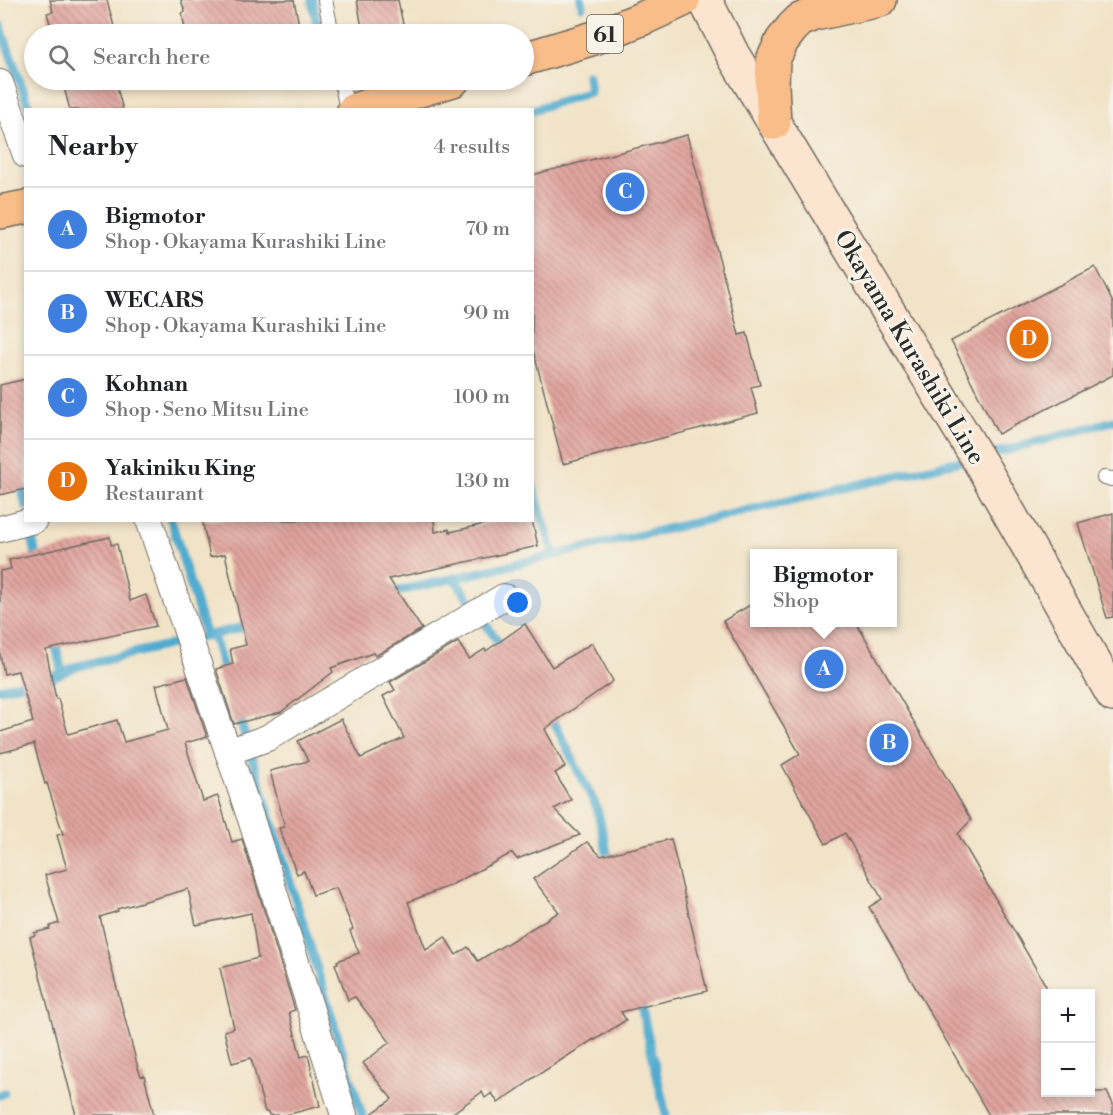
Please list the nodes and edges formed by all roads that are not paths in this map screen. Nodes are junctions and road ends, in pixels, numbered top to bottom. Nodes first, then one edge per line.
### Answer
1 (325, 0) edge
2 (683, 0) edge
3 (705, 0) edge
4 (880, 0) edge
5 (330, 24) edge
6 (534, 56) edge
7 (0, 83) edge
8 (343, 90) edge
9 (420, 90) edge
10 (347, 108) edge
11 (361, 108) edge
12 (774, 123) junction
13 (24, 149) edge
14 (24, 207) edge
15 (0, 212) edge
16 (150, 522) edge
17 (486, 607) dead end
18 (1113, 695) edge
19 (240, 748) junction
20 (338, 1114) edge

1 - 5 lane
2 - 6 main road, 61
3 - 12 main road, Okayama Kurashiki Line
4 - 12 main road
7 - 13 street
8 - 10 lane
9 - 11 main road
12 - 18 main road, Okayama Kurashiki Line
14 - 15 main road
16 - 19 street
17 - 19 street
19 - 20 street

